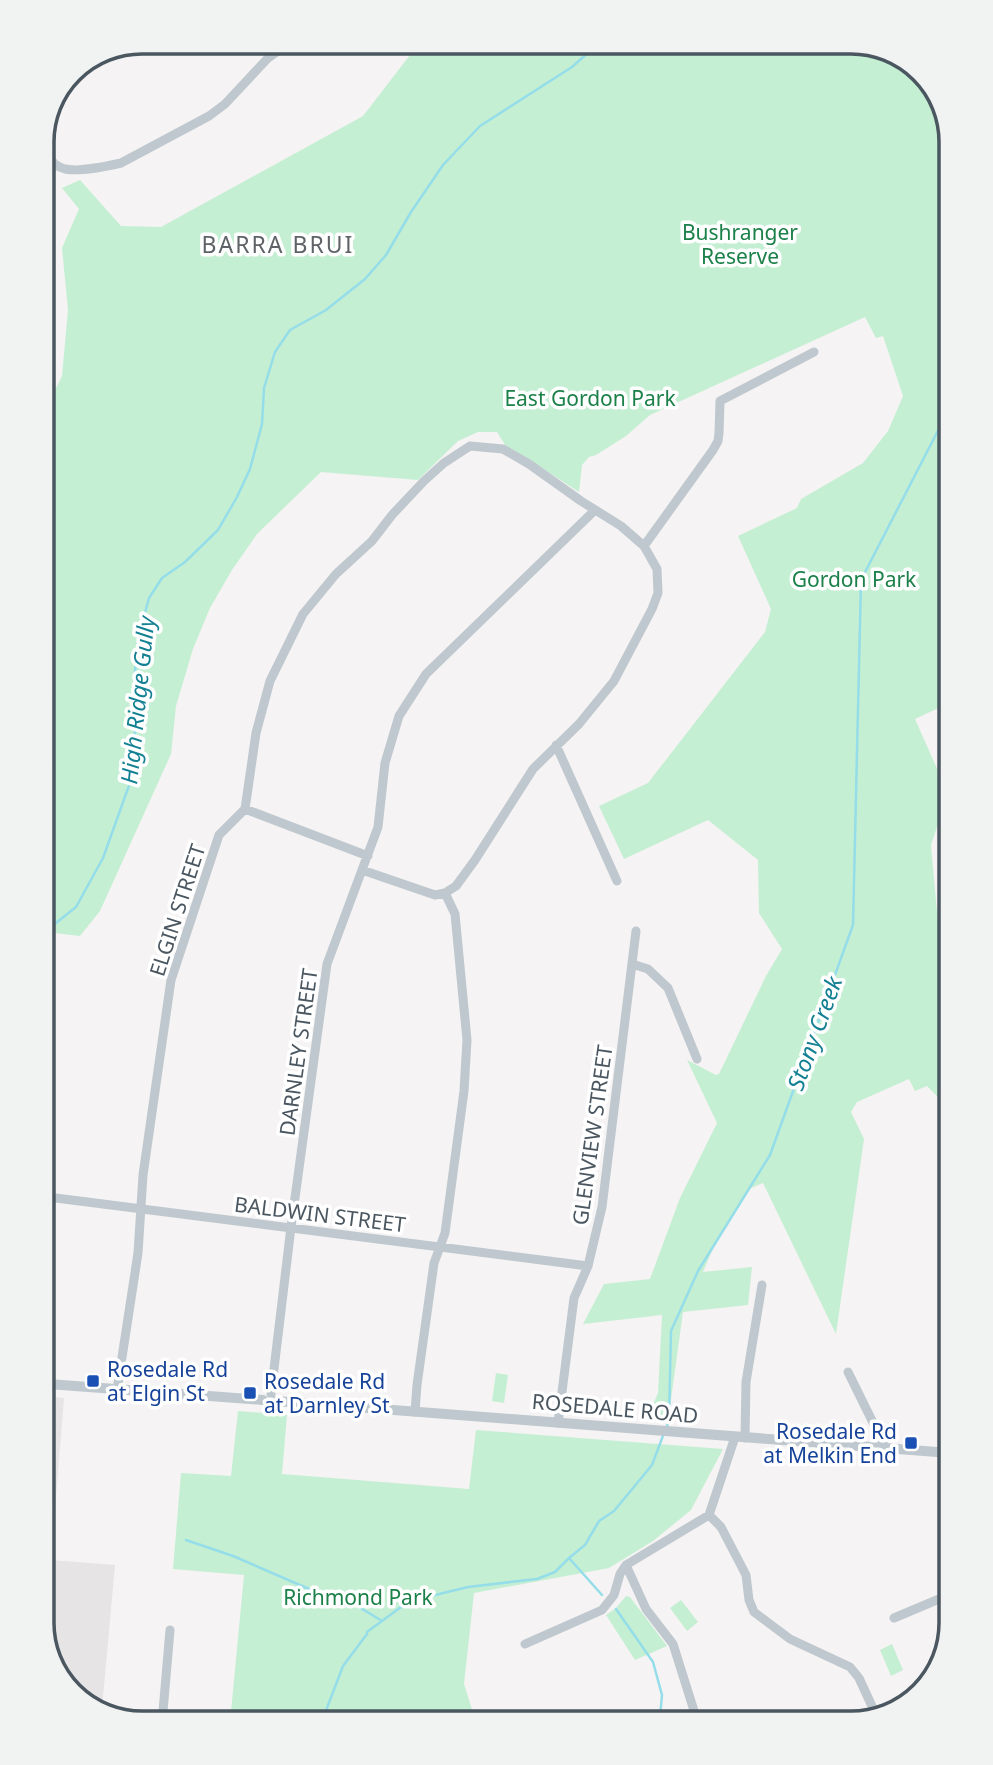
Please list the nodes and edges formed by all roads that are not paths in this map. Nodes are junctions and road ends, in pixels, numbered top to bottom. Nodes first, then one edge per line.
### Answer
1 (274, 54) edge
2 (54, 163) edge
3 (814, 352) dead end
4 (595, 510) junction
5 (644, 546) junction
6 (556, 745) junction
7 (246, 809) junction
8 (368, 856) junction
9 (362, 870) junction
10 (617, 881) dead end
11 (445, 893) junction
12 (636, 932) dead end
13 (632, 964) junction
14 (698, 1059) dead end
15 (54, 1198) edge
16 (141, 1209) junction
17 (291, 1227) junction
18 (440, 1247) junction
19 (588, 1266) junction
20 (762, 1285) dead end
21 (848, 1372) dead end
22 (54, 1385) edge
23 (117, 1390) junction
24 (270, 1399) junction
25 (415, 1412) junction
26 (558, 1423) junction
27 (740, 1438) junction
28 (886, 1449) junction
29 (939, 1452) edge
30 (709, 1515) junction
31 (626, 1565) junction
32 (939, 1599) edge
33 (894, 1618) dead end
34 (170, 1630) dead end
35 (525, 1644) dead end
36 (873, 1708) edge
37 (163, 1711) edge
38 (694, 1711) edge

1 - 2 street
3 - 5 street
4 - 5 street
4 - 7 street
4 - 8 street, DARNLEY STREET
5 - 6 street
6 - 10 street
6 - 11 street
7 - 8 street
7 - 16 street, ELGIN STREET
8 - 9 street, DARNLEY STREET
9 - 11 street
9 - 17 street, DARNLEY STREET
11 - 18 street
12 - 13 street, GLENVIEW STREET
13 - 14 street
13 - 19 street, GLENVIEW STREET
15 - 16 street, BALDWIN STREET
16 - 17 street, BALDWIN STREET
16 - 23 street, ELGIN STREET
17 - 18 street, BALDWIN STREET
17 - 24 street, DARNLEY STREET
18 - 19 street, BALDWIN STREET
18 - 25 street
19 - 26 street, GLENVIEW STREET
20 - 27 street
21 - 28 street
22 - 23 street, ROSEDALE ROAD
23 - 24 street, ROSEDALE ROAD
24 - 25 street, ROSEDALE ROAD
25 - 26 street, ROSEDALE ROAD
26 - 27 street, ROSEDALE ROAD
27 - 28 street, ROSEDALE ROAD
27 - 30 street
28 - 29 street, ROSEDALE ROAD
30 - 31 street
30 - 36 street
31 - 35 street
31 - 38 street
32 - 33 street
34 - 37 street

